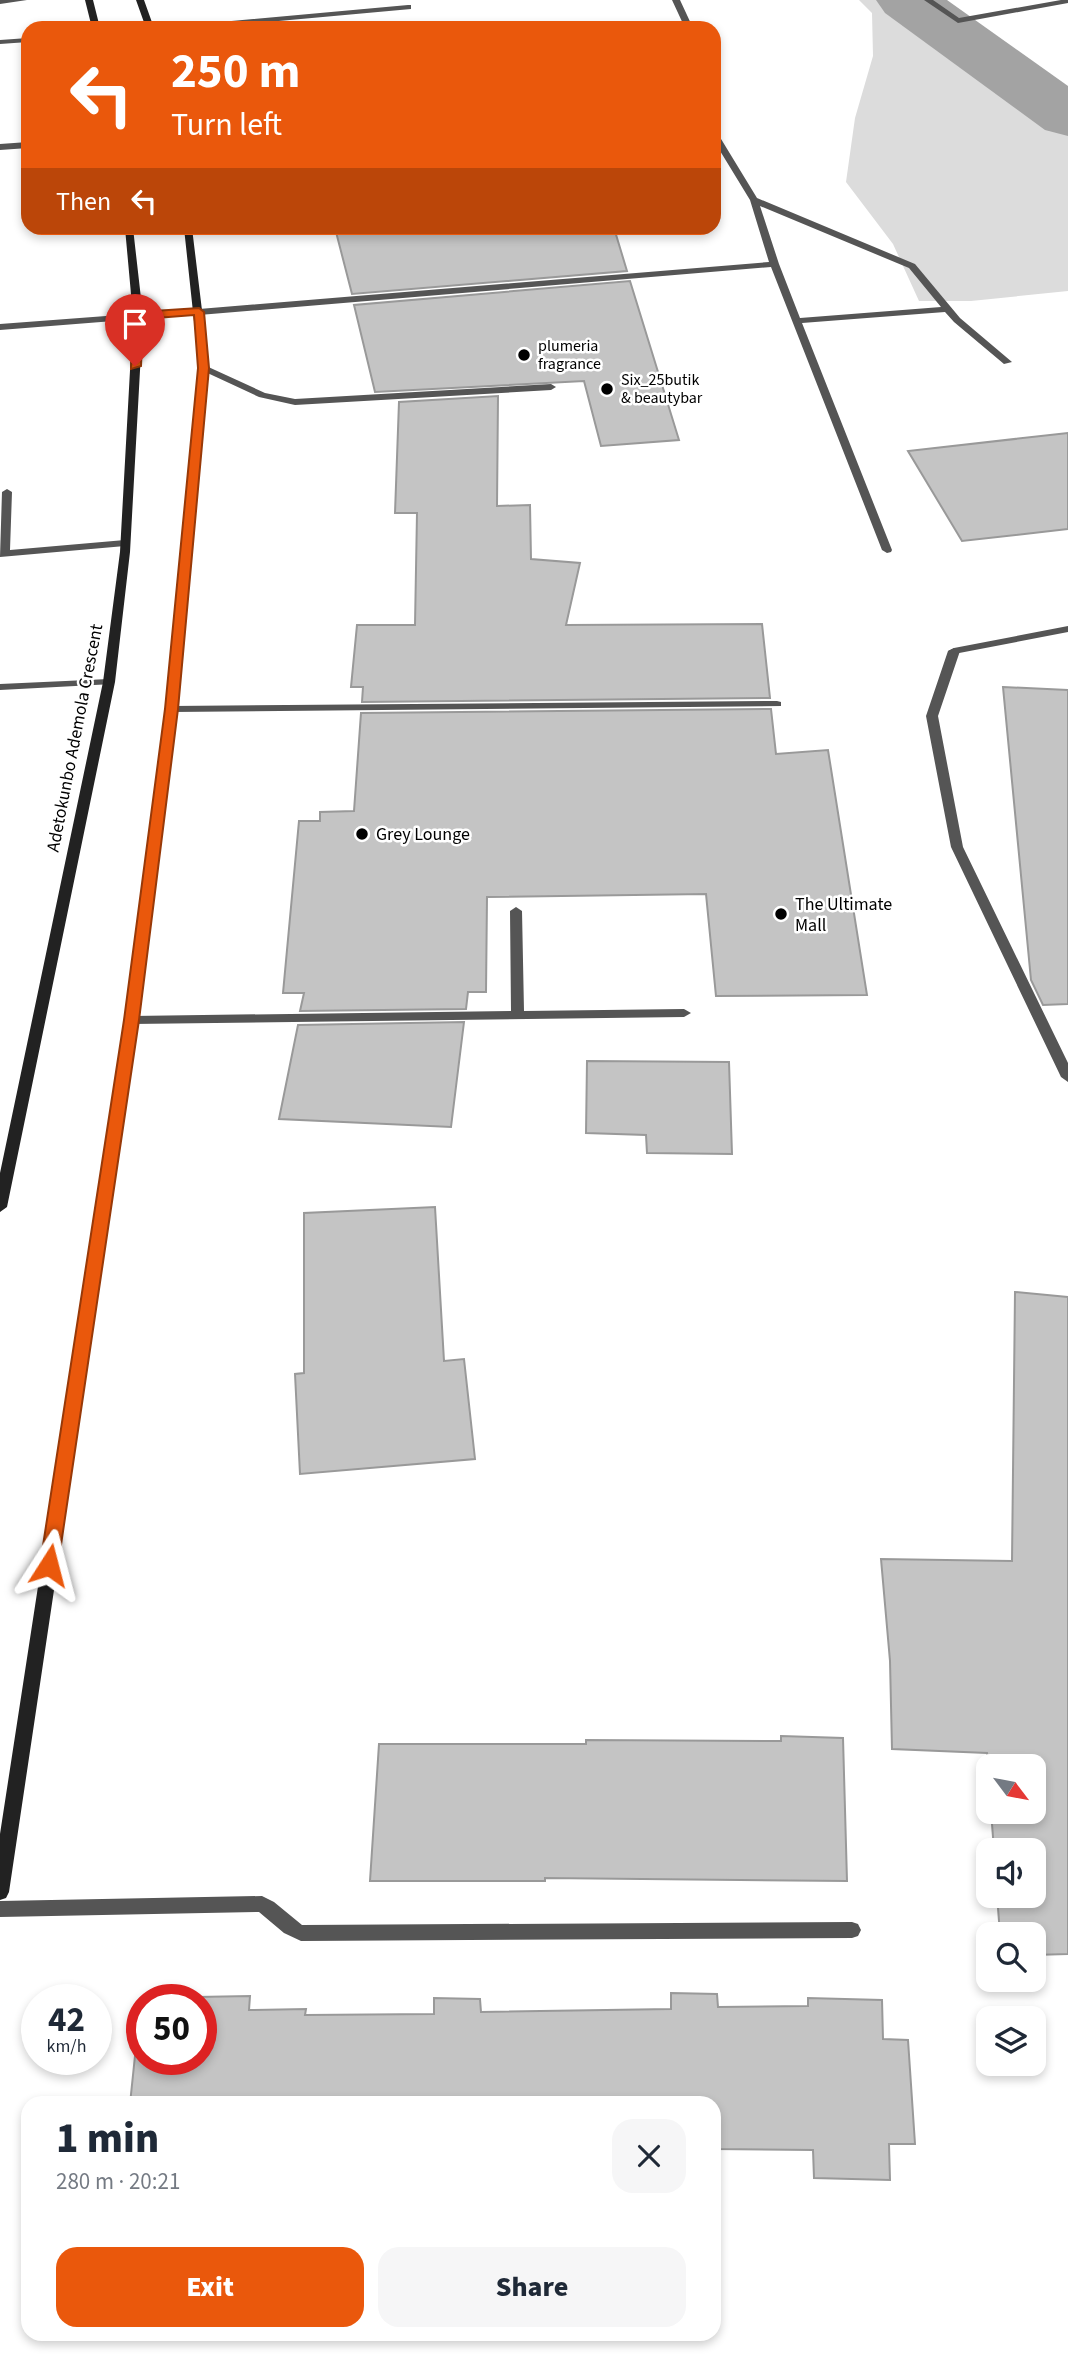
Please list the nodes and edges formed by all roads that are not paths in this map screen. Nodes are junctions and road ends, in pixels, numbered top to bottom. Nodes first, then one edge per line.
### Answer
1 (23, 0) edge
2 (89, 0) edge
3 (139, 0) edge
4 (676, 0) edge
5 (928, 0) edge
6 (1068, 1) edge
7 (0, 2) edge
8 (408, 7) dead end
9 (94, 21) edge
10 (147, 21) edge
11 (254, 21) edge
12 (686, 21) edge
13 (21, 40) edge
14 (0, 42) edge
15 (21, 146) edge
16 (721, 146) edge
17 (0, 147) edge
18 (754, 200) junction
19 (130, 235) edge
20 (189, 235) edge
21 (774, 264) junction
22 (948, 309) junction
23 (199, 312) junction
24 (138, 316) junction
25 (797, 321) junction
26 (0, 327) edge
27 (1007, 362) dead end
28 (204, 368) junction
29 (551, 387) dead end
30 (6, 492) dead end
31 (125, 543) junction
32 (887, 550) dead end
33 (2, 554) edge
34 (1068, 629) edge
35 (109, 682) junction
36 (0, 687) edge
37 (777, 704) dead end
38 (172, 709) junction
39 (516, 911) dead end
40 (684, 1013) dead end
41 (518, 1015) junction
42 (132, 1020) junction
43 (1068, 1077) edge
44 (0, 1207) edge
45 (0, 1892) edge
46 (0, 1909) edge
47 (852, 1930) dead end

1 - 7 street
2 - 9 main road
3 - 10 main road
4 - 12 street
5 - 6 street
8 - 11 street
13 - 14 street
15 - 17 street
16 - 18 street
18 - 21 street
18 - 22 street
19 - 24 main road, Adetokunbo Ademola Crescent
20 - 23 main road
21 - 23 street
21 - 25 street
22 - 25 street
22 - 27 street
23 - 24 street
23 - 28 main road
24 - 26 street
24 - 31 main road, Adetokunbo Ademola Crescent
25 - 32 street
28 - 29 street
28 - 38 main road
30 - 33 street
31 - 33 street
31 - 35 main road, Adetokunbo Ademola Crescent
34 - 43 street
35 - 36 street
35 - 44 main road, Adetokunbo Ademola Crescent
37 - 38 street
38 - 42 main road
39 - 41 street
40 - 41 street
41 - 42 street
42 - 45 main road
46 - 47 street

